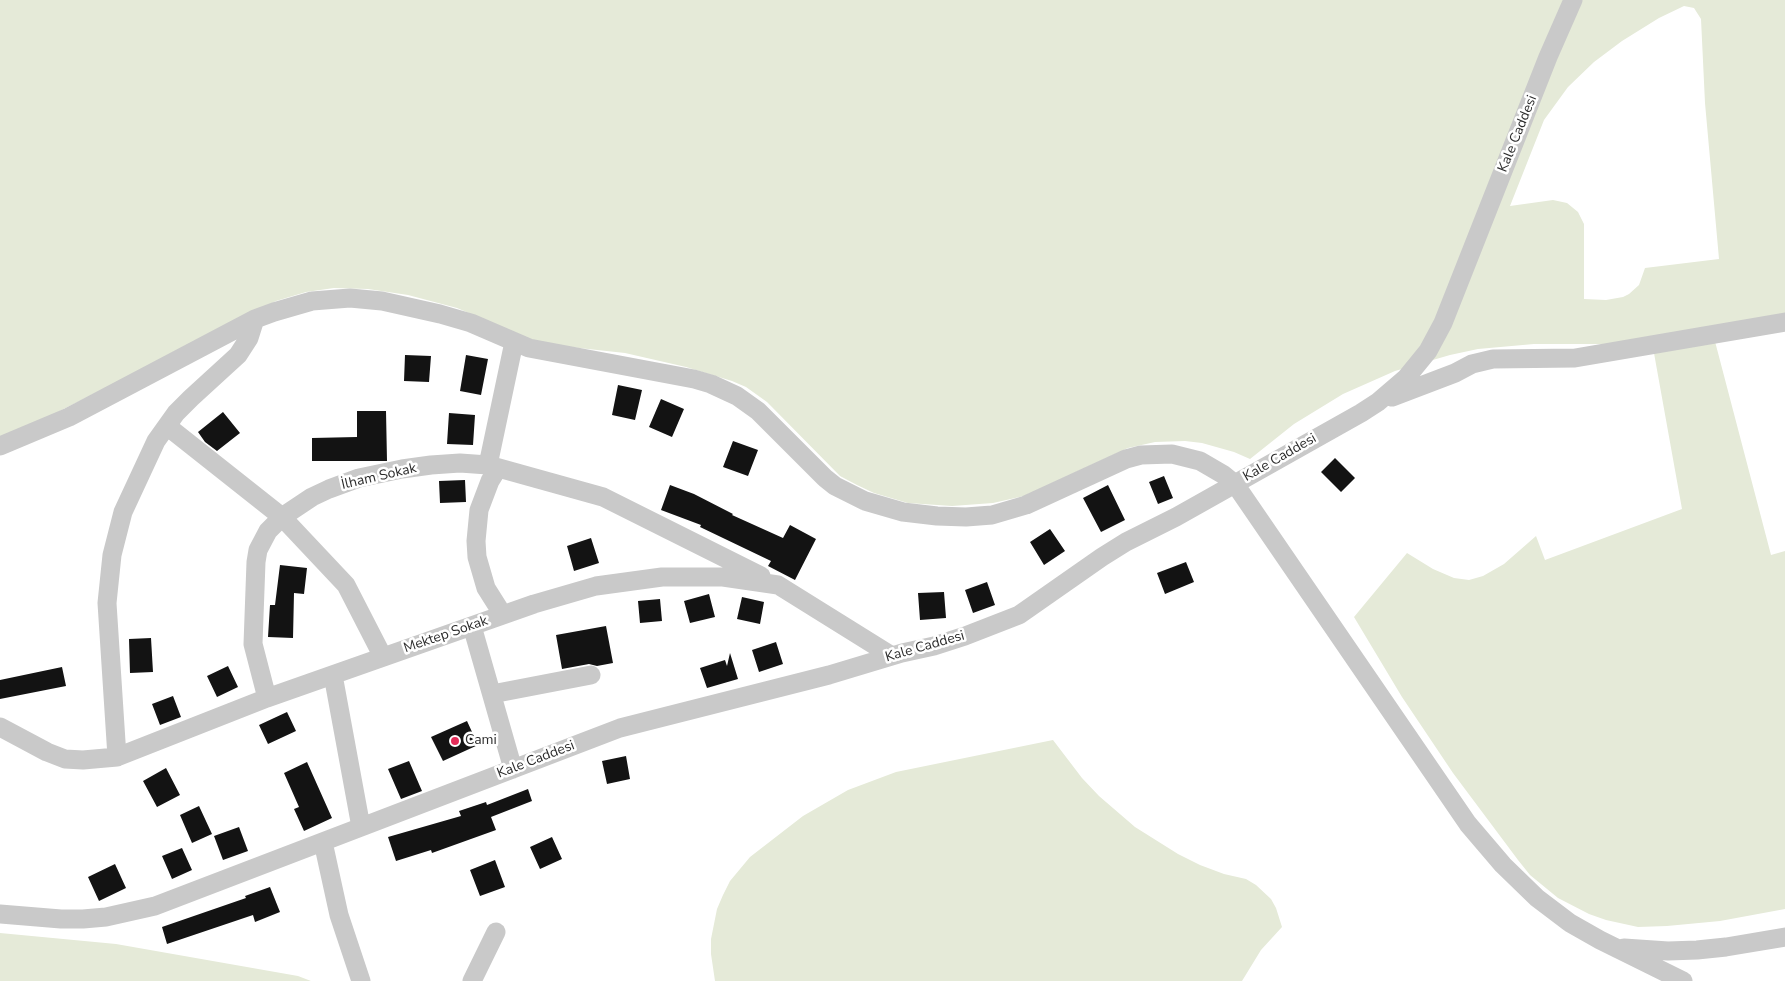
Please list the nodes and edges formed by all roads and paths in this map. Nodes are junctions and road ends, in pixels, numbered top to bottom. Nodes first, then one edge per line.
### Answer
1 (1573, 0) edge
2 (255, 319) junction
3 (1785, 322) edge
4 (514, 342) junction
5 (1378, 402) junction
6 (167, 426) junction
7 (0, 446) edge
8 (493, 467) junction
9 (1235, 484) junction
10 (282, 517) junction
11 (778, 585) junction
12 (503, 615) junction
13 (472, 626) junction
14 (892, 656) junction
15 (383, 657) junction
16 (334, 674) junction
17 (591, 676) dead end
18 (492, 694) junction
19 (266, 698) junction
20 (0, 727) edge
21 (117, 758) junction
22 (513, 769) junction
23 (361, 827) junction
24 (323, 842) junction
25 (0, 914) edge
26 (496, 932) dead end
27 (1785, 937) edge
28 (1616, 947) junction
29 (360, 981) edge
30 (472, 981) edge
31 (1684, 981) edge

1 - 5 street, Kale Caddesi
2 - 4 street
2 - 6 street
2 - 7 street
3 - 5 street
4 - 8 street
4 - 9 street
5 - 9 street, Kale Caddesi
6 - 10 street
6 - 21 street
8 - 10 street, İlham Sokak
8 - 11 street, İlham Sokak
8 - 12 street
9 - 14 street, Kale Caddesi
9 - 28 street
10 - 15 street
10 - 19 street, İlham Sokak
11 - 12 street, Mektep Sokak
11 - 14 street, Mektep Sokak
12 - 13 street, Mektep Sokak
13 - 15 street, Mektep Sokak
13 - 18 street
14 - 22 street, Kale Caddesi
15 - 16 street, Mektep Sokak
16 - 19 street, Mektep Sokak
16 - 23 street
17 - 18 street
18 - 22 street
19 - 21 street, Mektep Sokak
20 - 21 street, Mektep Sokak
22 - 23 street, Kale Caddesi
23 - 24 street, Kale Caddesi
24 - 25 street, Kale Caddesi
24 - 29 street
26 - 30 street
27 - 28 street
28 - 31 street

